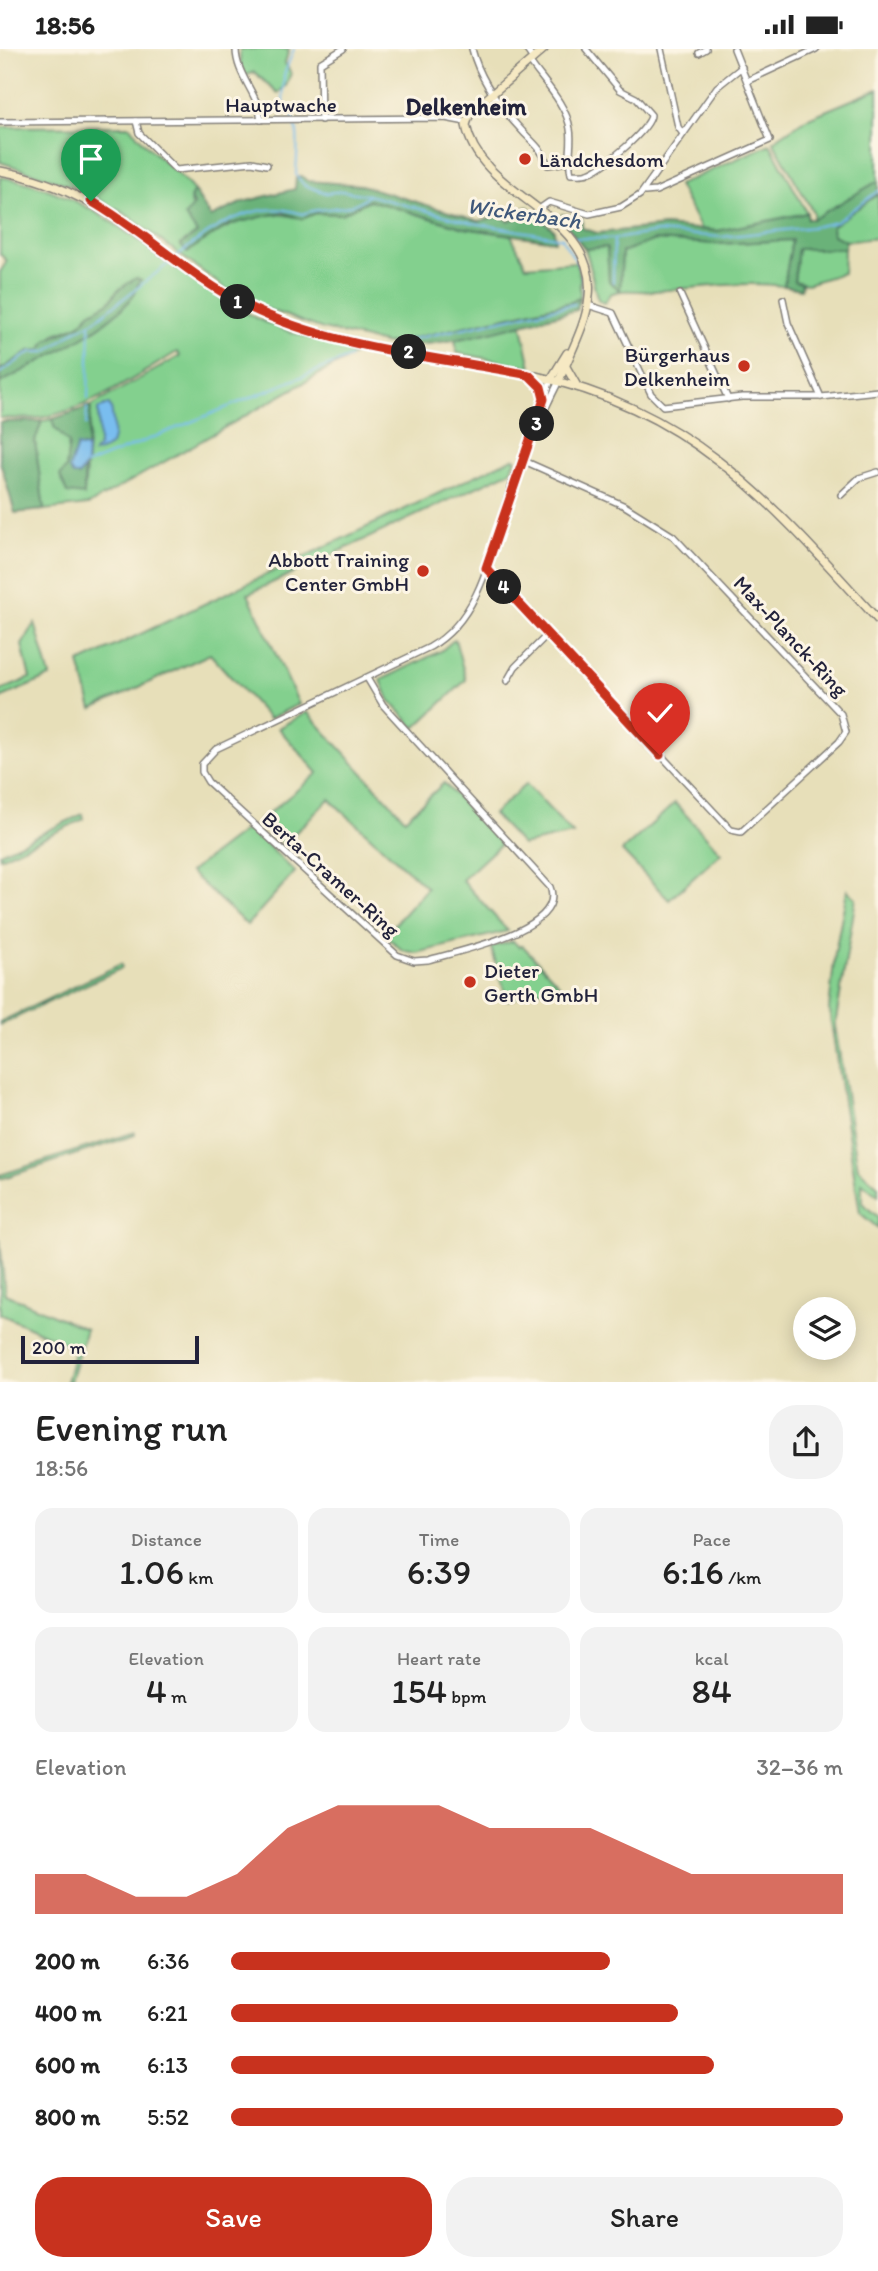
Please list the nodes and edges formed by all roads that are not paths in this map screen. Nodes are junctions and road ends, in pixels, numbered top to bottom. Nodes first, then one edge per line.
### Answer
1 (236, 49) edge
2 (343, 49) edge
3 (471, 49) edge
4 (526, 49) edge
5 (544, 49) edge
6 (586, 49) edge
7 (661, 49) edge
8 (706, 49) edge
9 (734, 49) edge
10 (816, 49) edge
11 (699, 53) dead end
12 (531, 60) junction
13 (742, 67) junction
14 (747, 81) junction
15 (492, 94) junction
16 (261, 120) junction
17 (320, 120) junction
18 (0, 121) edge
19 (136, 121) junction
20 (466, 125) junction
21 (683, 134) junction
22 (568, 162) junction
23 (267, 166) dead end
24 (0, 171) edge
25 (645, 192) junction
26 (539, 209) junction
27 (681, 294) dead end
28 (783, 299) dead end
29 (588, 305) junction
30 (572, 346) junction
31 (565, 365) junction
32 (529, 375) junction
33 (555, 380) junction
34 (577, 386) junction
35 (878, 391) edge
36 (821, 397) junction
37 (544, 399) junction
38 (728, 399) junction
39 (540, 417) junction
40 (522, 460) junction
41 (878, 473) edge
42 (841, 495) dead end
43 (486, 568) junction
44 (878, 620) edge
45 (547, 635) junction
46 (367, 678) junction
47 (507, 681) dead end

1 - 16 street
2 - 17 street
3 - 15 street
4 - 12 street
5 - 12 main road
6 - 22 street
7 - 21 street
8 - 11 street
9 - 13 street
10 - 14 street
12 - 15 main road
12 - 22 street
13 - 14 street
13 - 21 street
14 - 25 street
15 - 20 main road
15 - 22 street
16 - 17 street, Hauptwache
16 - 19 street, Hauptwache
17 - 20 street, Hauptwache
18 - 19 street, Hauptwache
19 - 23 street
20 - 26 main road
21 - 25 street
24 - 32 main road
25 - 26 street
26 - 29 main road
27 - 38 street
28 - 36 street
29 - 30 main road
29 - 38 street
30 - 31 main road
30 - 33 main road
31 - 33 main road
31 - 34 main road
32 - 33 main road
32 - 37 street
33 - 34 main road
33 - 37 street
33 - 39 street
34 - 44 main road
35 - 36 street
36 - 38 street
37 - 39 street
39 - 40 street
40 - 43 street
40 - 45 street, Max-Planck-Ring
41 - 42 street
43 - 45 street, Max-Planck-Ring
43 - 46 street, Berta-Cramer-Ring
45 - 47 street
46 - 46 street, Berta-Cramer-Ring

